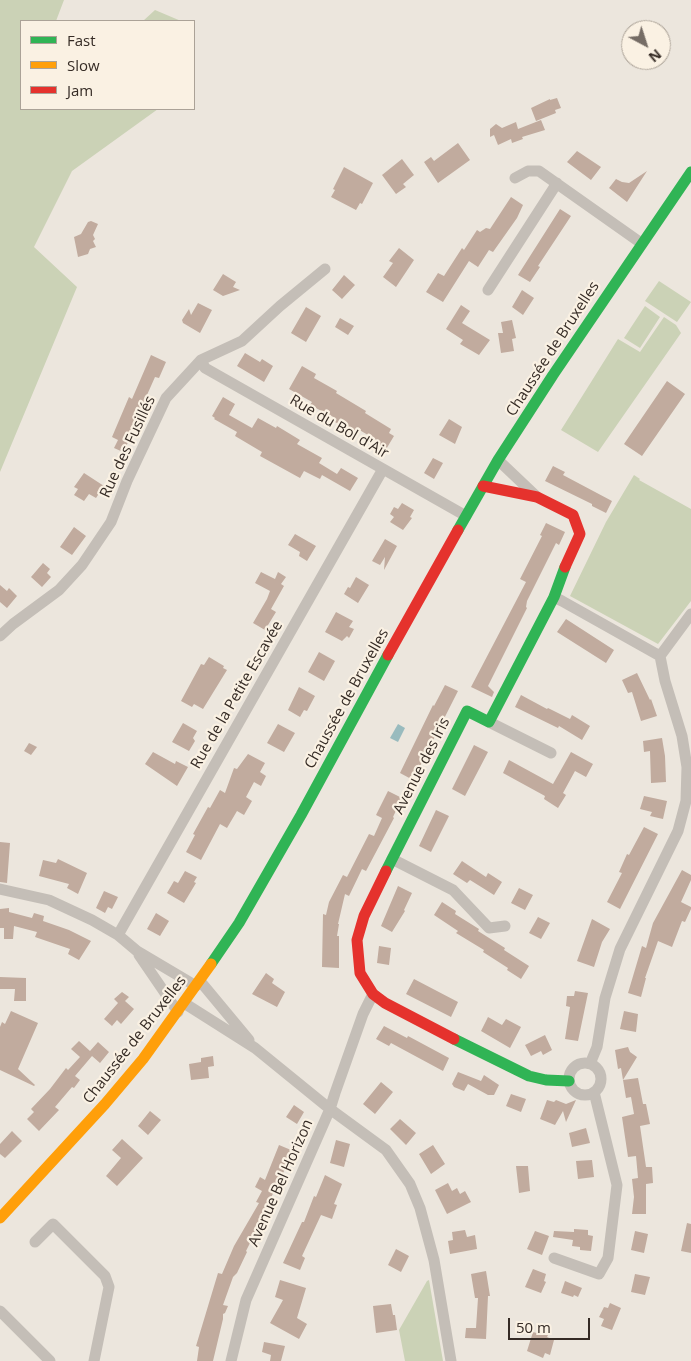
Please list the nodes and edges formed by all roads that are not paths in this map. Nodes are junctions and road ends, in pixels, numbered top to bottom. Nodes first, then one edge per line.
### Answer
1 (691, 172) edge
2 (515, 178) dead end
3 (557, 183) junction
4 (641, 243) junction
5 (325, 269) dead end
6 (488, 290) dead end
7 (201, 360) junction
8 (498, 460) junction
9 (383, 469) junction
10 (484, 486) junction
11 (537, 497) junction
12 (466, 516) junction
13 (554, 598) junction
14 (691, 614) edge
15 (0, 636) edge
16 (660, 656) junction
17 (489, 722) junction
18 (551, 754) dead end
19 (392, 860) junction
20 (0, 889) edge
21 (505, 926) dead end
22 (118, 935) junction
23 (137, 951) junction
24 (198, 984) junction
25 (373, 994) junction
26 (181, 1008) junction
27 (255, 1048) junction
28 (590, 1064) junction
29 (569, 1081) junction
30 (594, 1092) junction
31 (330, 1109) junction
32 (0, 1218) edge
33 (35, 1242) dead end
34 (554, 1258) dead end
35 (0, 1312) edge
36 (50, 1361) edge
37 (94, 1361) edge
38 (231, 1361) edge
39 (451, 1361) edge

1 - 4 main road, Chaussée de Bruxelles
2 - 3 street
3 - 4 street
3 - 6 street
4 - 8 main road, Chaussée de Bruxelles
5 - 7 street, Rue des Fusillés
7 - 9 street, Rue du Bol d'Air
7 - 15 street, Rue des Fusillés
8 - 10 main road, Chaussée de Bruxelles
8 - 11 street
9 - 12 street, Rue du Bol d'Air
9 - 22 street, Rue de la Petite Escavée
10 - 11 main road
10 - 12 main road, Chaussée de Bruxelles
11 - 13 main road
12 - 24 main road, Chaussée de Bruxelles
13 - 16 street
13 - 17 main road
14 - 16 street
16 - 28 street
17 - 18 street
17 - 19 main road, Avenue des Iris
19 - 21 street
19 - 25 main road, Avenue des Iris
20 - 22 street
22 - 23 street
23 - 24 street, Avenue Bel Horizon
23 - 26 street
24 - 26 main road, Chaussée de Bruxelles
24 - 27 street, Avenue Bel Horizon
25 - 29 main road, Avenue des Iris
25 - 31 street
26 - 27 street, Avenue Bel Horizon
26 - 32 main road, Chaussée de Bruxelles
27 - 31 street, Avenue Bel Horizon
28 - 29 street
28 - 30 street
29 - 30 street
30 - 34 street
31 - 38 street, Avenue Bel Horizon
31 - 39 street
33 - 37 street
35 - 36 street

